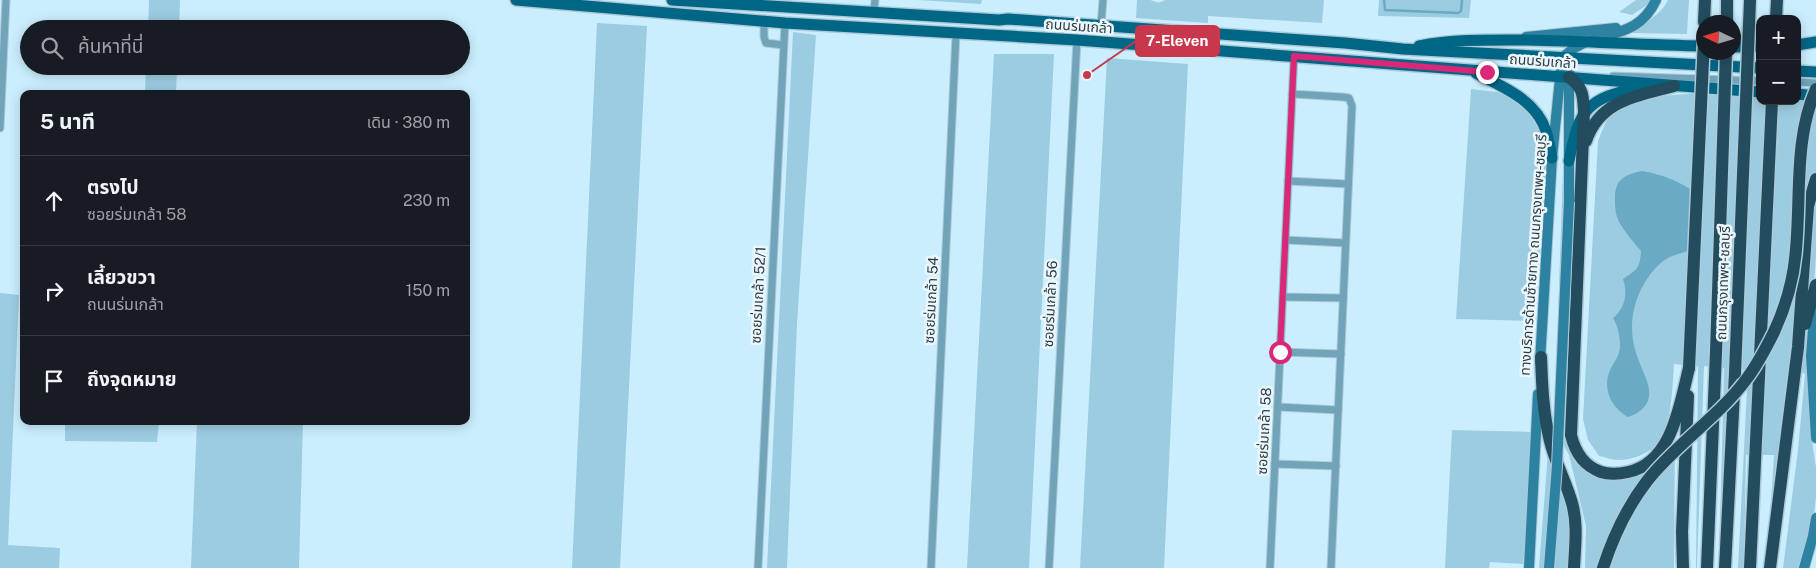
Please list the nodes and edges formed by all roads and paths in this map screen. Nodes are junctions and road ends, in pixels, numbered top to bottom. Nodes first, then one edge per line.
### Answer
1 (6, 0) edge
2 (516, 0) edge
3 (672, 0) edge
4 (1102, 0) edge
5 (1656, 0) edge
6 (1705, 0) edge
7 (1727, 0) edge
8 (1750, 0) edge
9 (1777, 0) edge
10 (769, 3) edge
11 (874, 6) edge
12 (1704, 15) edge
13 (1727, 15) edge
14 (1776, 15) edge
15 (1643, 19) junction
16 (764, 21) junction
17 (785, 23) junction
18 (1101, 25) junction
19 (956, 34) junction
20 (1076, 40) junction
21 (1507, 40) junction
22 (1590, 41) junction
23 (1816, 42) edge
24 (1801, 44) edge
25 (783, 45) junction
26 (1696, 46) edge
27 (1756, 46) edge
28 (1741, 47) edge
29 (1403, 49) junction
30 (1294, 56) junction
31 (1567, 58) junction
32 (1703, 60) edge
33 (1726, 60) edge
34 (1756, 68) edge
35 (1471, 71) junction
36 (1801, 71) edge
37 (1816, 72) edge
38 (1564, 77) junction
39 (1756, 81) edge
40 (1801, 82) edge
41 (1816, 83) edge
42 (1651, 85) junction
43 (1674, 86) junction
44 (1816, 89) edge
45 (1756, 92) edge
46 (1292, 94) junction
47 (1801, 94) edge
48 (1816, 96) edge
49 (1772, 105) edge
50 (1584, 112) junction
51 (0, 128) edge
52 (1584, 149) junction
53 (1552, 158) junction
54 (1569, 161) junction
55 (1816, 179) edge
56 (1288, 181) junction
57 (1348, 184) junction
58 (1286, 240) junction
59 (1346, 243) junction
60 (1816, 285) edge
61 (1816, 296) edge
62 (1283, 297) junction
63 (1343, 298) junction
64 (1798, 347) junction
65 (1280, 352) junction
66 (1341, 354) junction
67 (1541, 356) junction
68 (1689, 368) junction
69 (1278, 406) junction
70 (1338, 410) junction
71 (1816, 438) edge
72 (1275, 464) junction
73 (1336, 466) junction
74 (1816, 518) edge
75 (758, 568) edge
76 (931, 568) edge
77 (1049, 568) edge
78 (1270, 568) edge
79 (1331, 568) edge
80 (1529, 568) edge
81 (1549, 568) edge
82 (1574, 568) edge
83 (1603, 568) edge
84 (1683, 568) edge
85 (1707, 568) edge
86 (1725, 568) edge
87 (1750, 568) edge
88 (1770, 568) edge
89 (1804, 568) edge

1 - 51 street
2 - 16 main road, ถนนร่มเกล้า
3 - 10 main road, ถนนร่มเกล้า
4 - 18 street
5 - 15 main road
6 - 12 highway
7 - 13 highway
8 - 86 highway, ถนนกรุงเทพฯ-ชลบุรี, bridge
9 - 14 highway
10 - 11 main road, ถนนร่มเกล้า
11 - 18 main road, ถนนร่มเกล้า
15 - 21 main road
15 - 22 main road
16 - 17 main road, ถนนร่มเกล้า
16 - 25 street
17 - 19 main road, ถนนร่มเกล้า
17 - 25 street, ซอยร่มเกล้า 52/1
18 - 29 main road, ถนนร่มเกล้า
19 - 20 main road, ถนนร่มเกล้า
19 - 76 street, ซอยร่มเกล้า 54
20 - 30 main road, ถนนร่มเกล้า
20 - 77 street, ซอยร่มเกล้า 56
21 - 22 main road
21 - 29 main road
22 - 26 main road
22 - 31 main road
23 - 24 main road
25 - 75 street, ซอยร่มเกล้า 52/1
27 - 28 main road
29 - 31 main road, ถนนร่มเกล้า
30 - 35 main road, ถนนร่มเกล้า
30 - 46 street, ซอยร่มเกล้า 58
31 - 34 main road, ถนนร่มเกล้า
31 - 38 main road, ทางบริการด้านซ้ายทาง ถนนกรุงเทพฯ-ชลบุรี
32 - 68 highway, bridge
33 - 85 highway, ถนนกรุงเทพฯ-ชลบุรี, bridge
35 - 38 main road, ถนนร่มเกล้า
35 - 53 main road
36 - 37 main road
38 - 39 street
38 - 42 main road, ถนนร่มเกล้า
38 - 50 highway
38 - 53 main road, ทางบริการด้านซ้ายทาง ถนนกรุงเทพฯ-ชลบุรี
38 - 54 main road, ทางบริการด้านซ้ายทาง ถนนกรุงเทพฯ-ชลบุรี
40 - 41 street
42 - 43 main road, ถนนร่มเกล้า
42 - 50 main road
43 - 45 main road, ถนนร่มเกล้า
43 - 52 highway
44 - 83 highway, bridge
46 - 56 street, ซอยร่มเกล้า 58
46 - 57 street
47 - 48 main road
49 - 87 highway, bridge
50 - 52 highway
50 - 54 main road
52 - 68 highway
53 - 67 main road, ทางบริการด้านซ้ายทาง ถนนกรุงเทพฯ-ชลบุรี
54 - 81 main road, ทางบริการด้านซ้ายทาง ถนนกรุงเทพฯ-ชลบุรี, bridge
55 - 64 highway
56 - 57 street
56 - 58 street, ซอยร่มเกล้า 58
57 - 59 street
58 - 59 street
58 - 62 street, ซอยร่มเกล้า 58
59 - 63 street
60 - 64 highway
61 - 71 main road
62 - 63 street
62 - 65 street, ซอยร่มเกล้า 58
63 - 66 street
64 - 88 highway
65 - 66 street
65 - 69 street, ซอยร่มเกล้า 58
66 - 70 street
67 - 80 main road, ทางบริการด้านซ้ายทาง ถนนกรุงเทพฯ-ชลบุรี
67 - 82 highway
68 - 84 highway
69 - 70 street
69 - 72 street, ซอยร่มเกล้า 58
70 - 73 street
72 - 73 street
72 - 78 street, ซอยร่มเกล้า 58
73 - 79 street
74 - 89 main road

